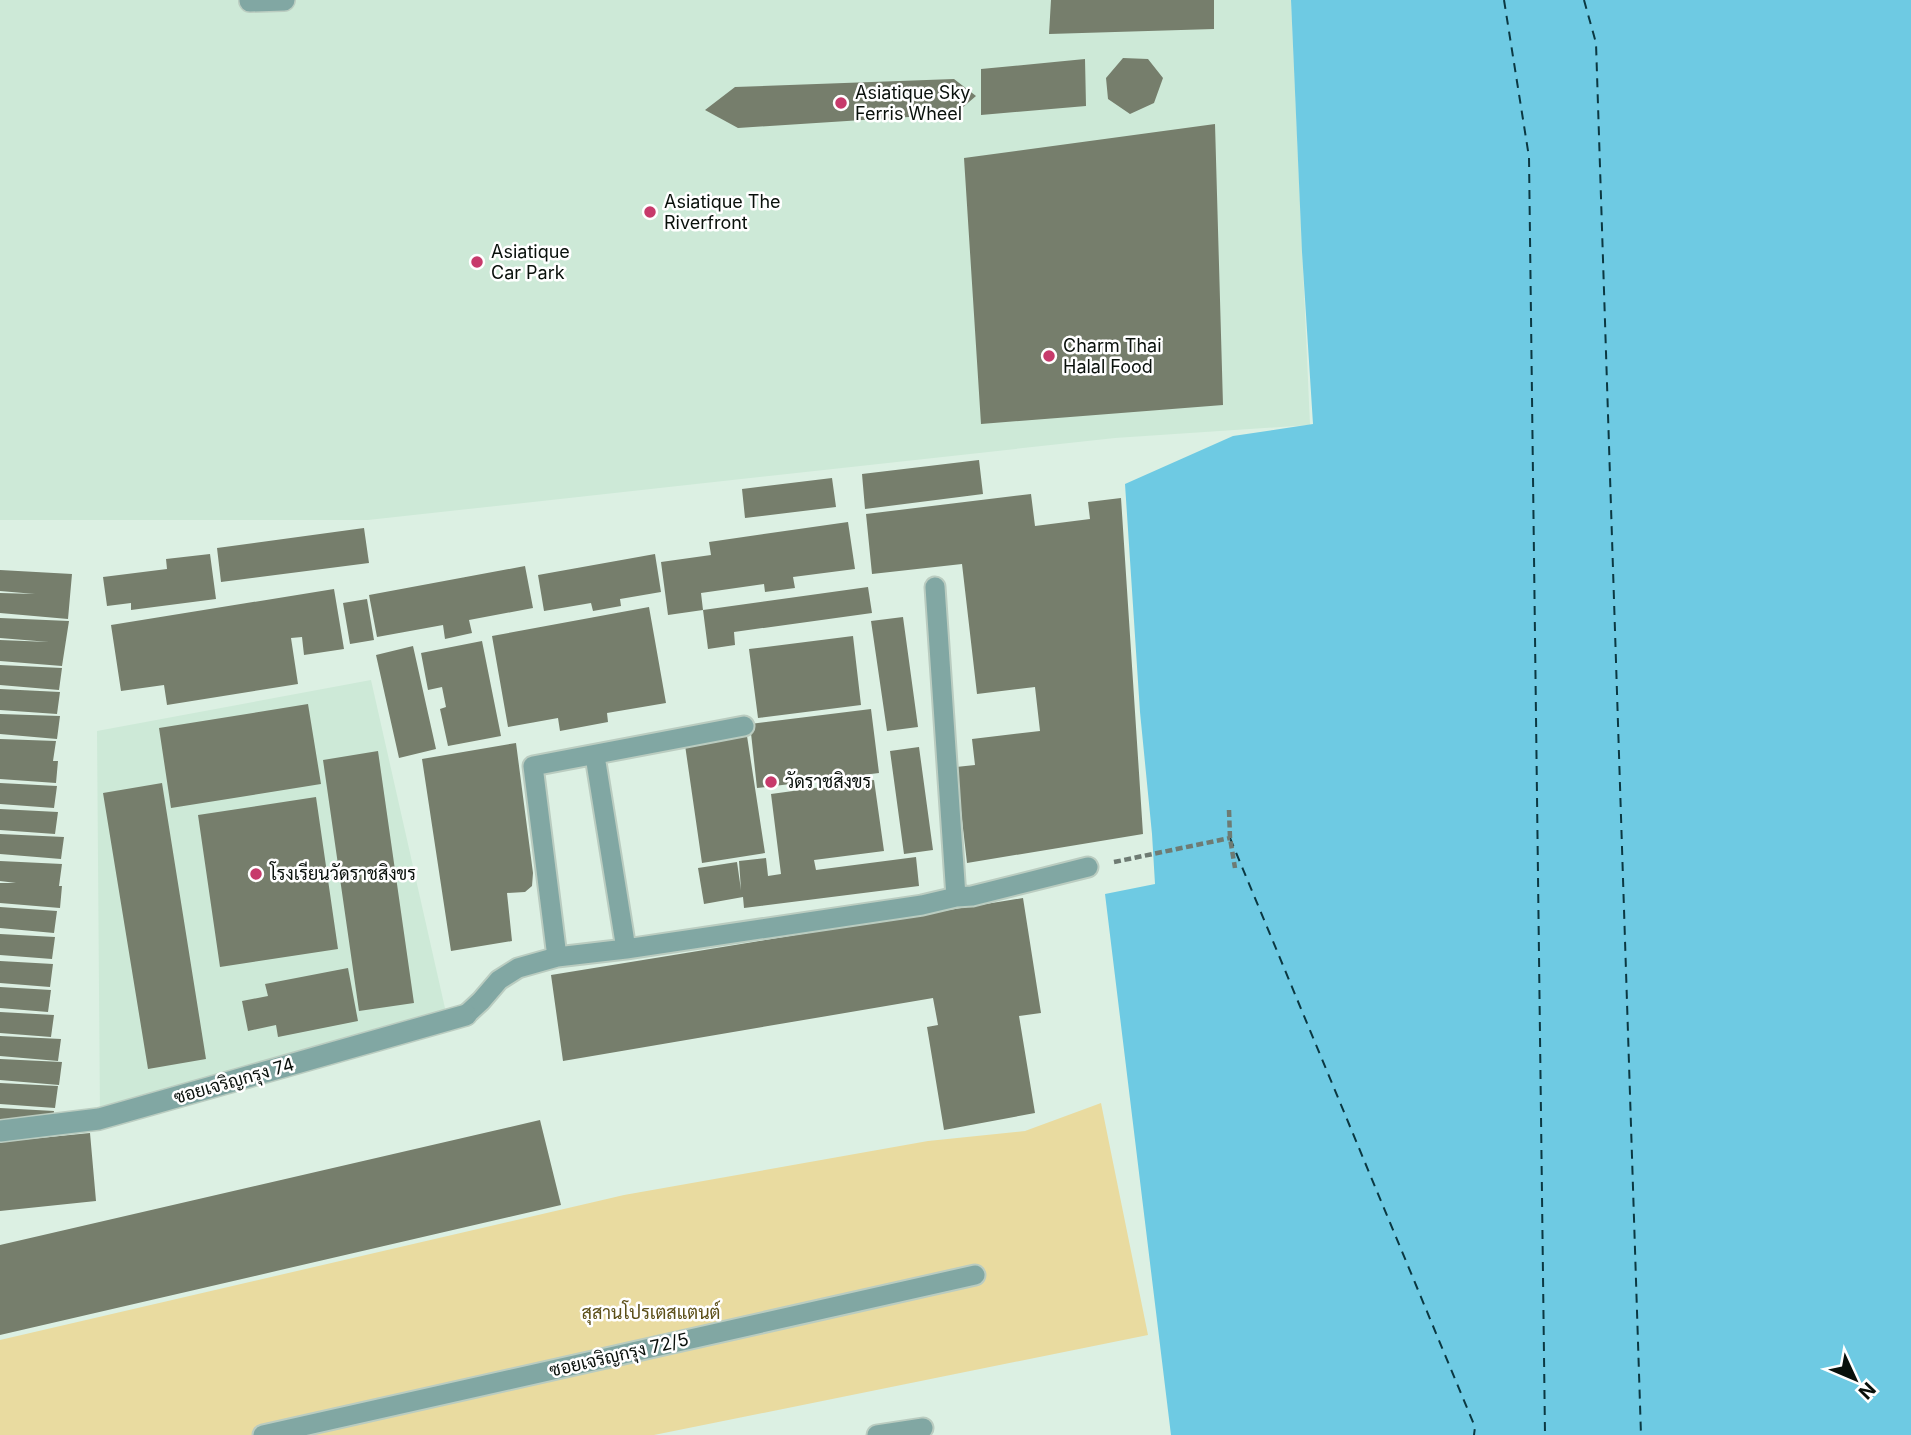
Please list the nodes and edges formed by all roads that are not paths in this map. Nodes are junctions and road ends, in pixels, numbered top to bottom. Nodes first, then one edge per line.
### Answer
1 (284, 0) edge
2 (250, 1) edge
3 (935, 587) dead end
4 (744, 726) dead end
5 (595, 756) junction
6 (1088, 867) road end
7 (956, 897) junction
8 (625, 950) junction
9 (557, 957) junction
10 (466, 1015) joint
11 (0, 1131) edge
12 (975, 1275) dead end
13 (923, 1428) dead end
14 (263, 1435) edge
15 (877, 1435) edge

1 - 2 street
3 - 7 lane
4 - 5 lane
5 - 8 lane
5 - 9 lane
6 - 7 lane
7 - 8 lane
8 - 9 lane
9 - 10 lane
10 - 11 street, ซอยเจริญกรุง 74
12 - 14 lane, ซอยเจริญกรุง 72/5
13 - 15 lane

